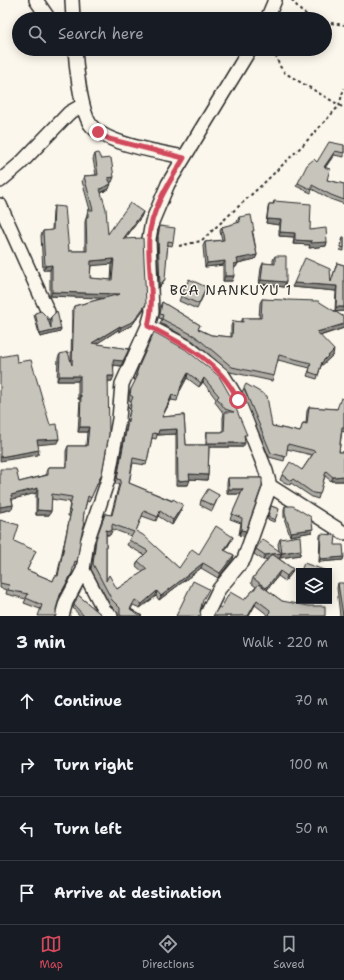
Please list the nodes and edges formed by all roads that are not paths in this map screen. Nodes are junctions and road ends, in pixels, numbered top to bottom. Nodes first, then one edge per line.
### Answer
1 (36, 0) edge
2 (72, 0) edge
3 (276, 0) edge
4 (44, 12) edge
5 (73, 12) edge
6 (270, 12) edge
7 (75, 56) edge
8 (246, 56) edge
9 (83, 105) junction
10 (184, 158) junction
11 (0, 181) edge
12 (0, 205) edge
13 (48, 312) dead end
14 (148, 326) junction
15 (270, 486) junction
16 (344, 533) edge
17 (83, 570) junction
18 (62, 616) edge
19 (111, 616) edge
20 (206, 616) edge

1 - 4 street
2 - 5 street
3 - 6 street
7 - 9 street
8 - 10 street
9 - 10 street
9 - 11 street
10 - 14 street
12 - 13 street
14 - 15 street
14 - 17 street
15 - 16 street
15 - 20 street
17 - 18 street
17 - 19 street

